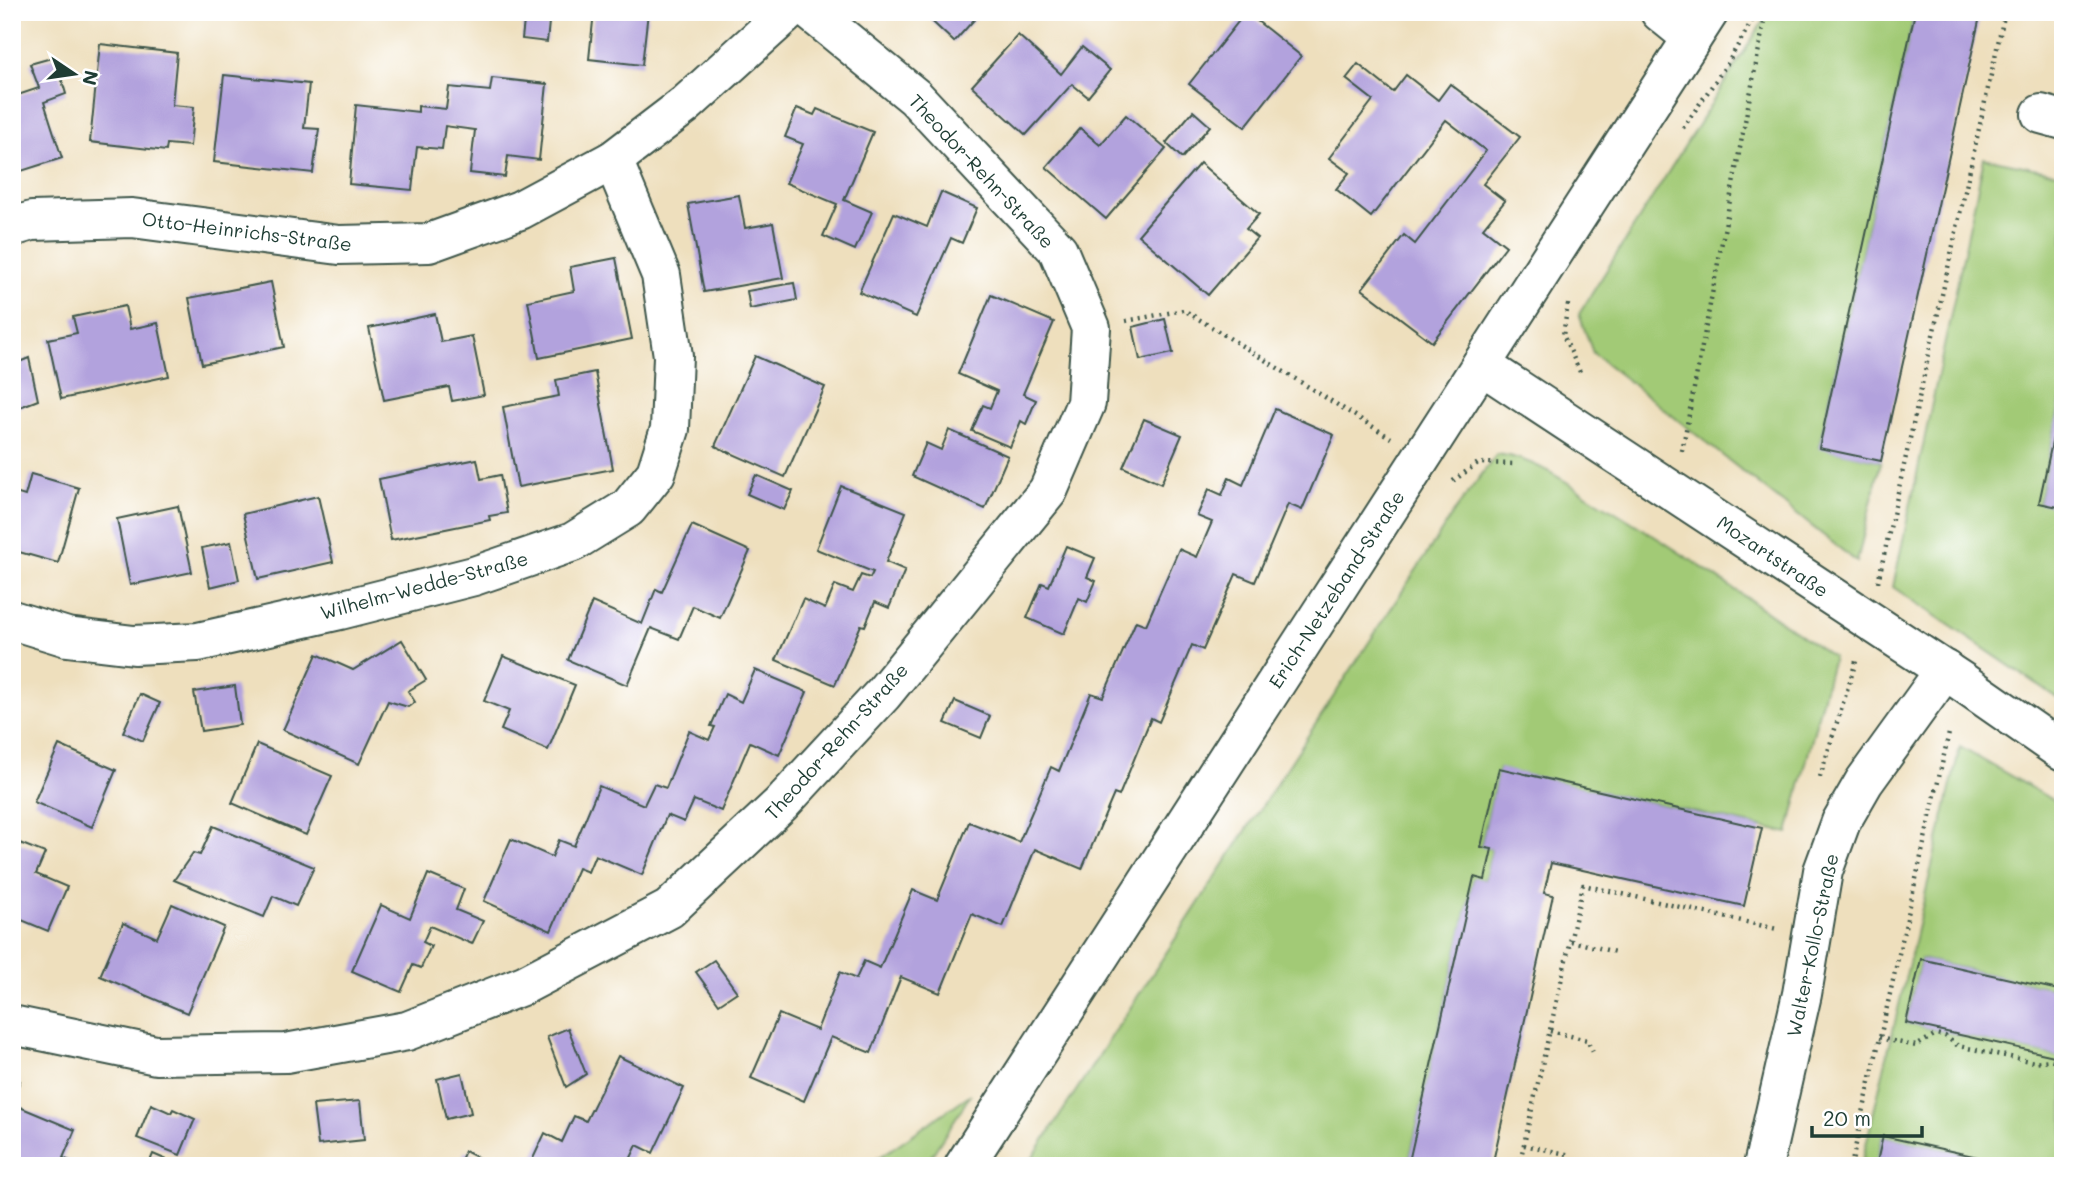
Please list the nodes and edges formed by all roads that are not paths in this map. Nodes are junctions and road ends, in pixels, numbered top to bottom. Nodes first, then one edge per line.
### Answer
1 (788, 12) edge
2 (811, 12) edge
3 (1660, 12) edge
4 (1701, 25) edge
5 (613, 160) junction
6 (12, 227) edge
7 (1481, 365) junction
8 (12, 620) edge
9 (1953, 676) junction
10 (2063, 752) edge
11 (12, 1025) edge
12 (964, 1166) edge
13 (1763, 1166) edge

1 - 5 street, Otto-Heinrichs-Straße
2 - 11 street, Theodor-Rehn-Straße
3 - 4 street
4 - 7 street, Erich-Netzeband-Straße
5 - 6 street, Otto-Heinrichs-Straße
5 - 8 street, Wilhelm-Wedde-Straße
7 - 9 street, Mozartstraße
7 - 12 street, Erich-Netzeband-Straße
9 - 10 street, Mozartstraße
9 - 13 street, Walter-Kollo-Straße

